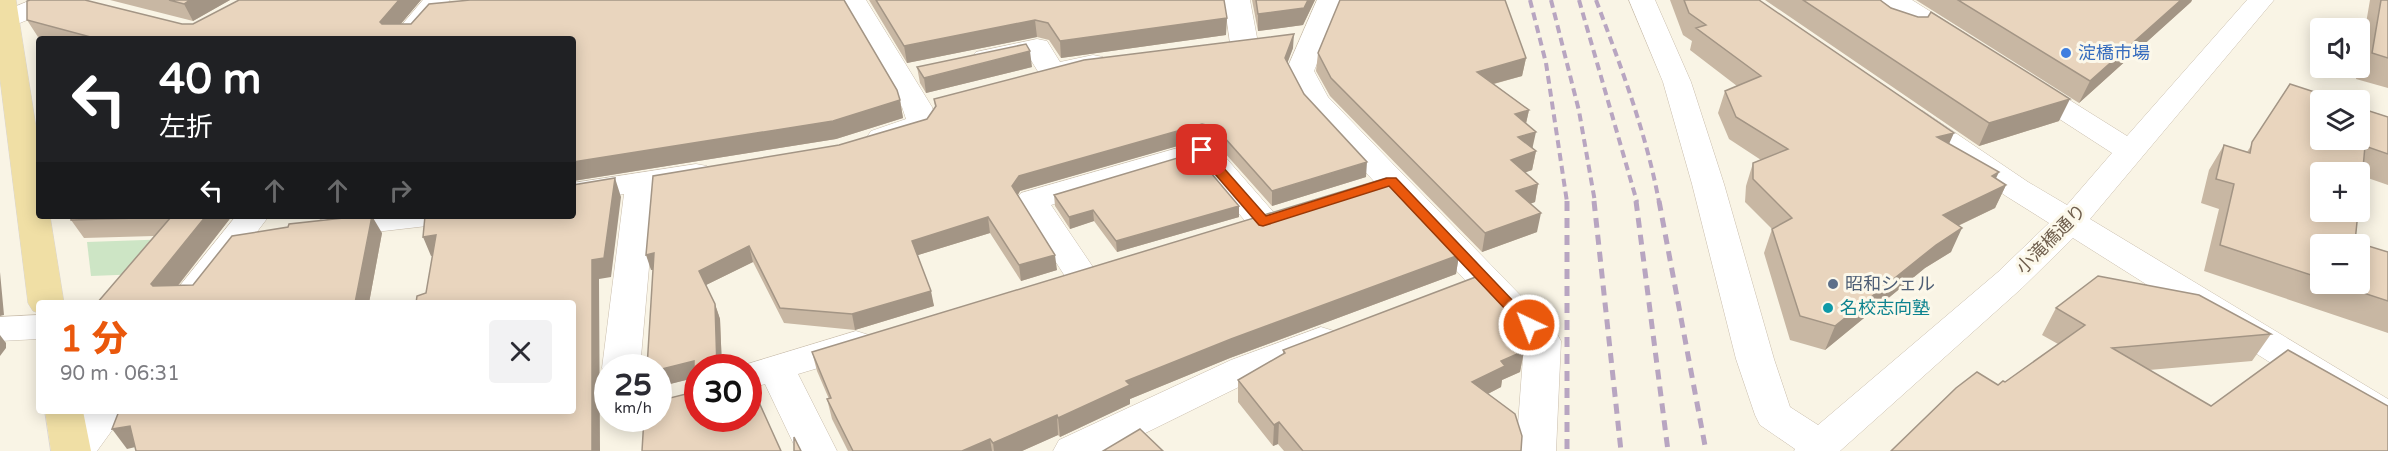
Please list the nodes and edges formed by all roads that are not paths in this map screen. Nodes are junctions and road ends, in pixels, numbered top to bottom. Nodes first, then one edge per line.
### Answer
1 (53, 0) edge
2 (853, 0) edge
3 (1237, 0) edge
4 (1330, 0) edge
5 (1642, 0) edge
6 (2261, 0) edge
7 (1883, 3) edge
8 (441, 7) edge
9 (3, 14) edge
10 (407, 36) edge
11 (1266, 40) junction
12 (1118, 60) edge
13 (956, 64) edge
14 (2007, 72) edge
15 (1893, 104) edge
16 (852, 146) edge
17 (2131, 152) junction
18 (722, 169) edge
19 (1392, 181) junction
20 (641, 182) junction
21 (1360, 191) edge
22 (576, 193) edge
23 (1296, 212) edge
24 (390, 219) edge
25 (1263, 222) junction
26 (2070, 222) junction
27 (267, 229) edge
28 (1230, 232) edge
29 (1116, 266) edge
30 (1083, 276) junction
31 (1048, 286) edge
32 (46, 300) edge
33 (187, 300) edge
34 (36, 327) edge
35 (1353, 328) edge
36 (0, 329) edge
37 (889, 334) edge
38 (623, 354) edge
39 (762, 372) edge
40 (65, 414) edge
41 (104, 414) edge
42 (2388, 418) edge
43 (1817, 448) edge
44 (72, 451) edge
45 (817, 451) edge
46 (1073, 451) edge
47 (1536, 451) edge

1 - 9 street
2 - 16 street
3 - 11 street
4 - 11 street
5 - 43 street
6 - 17 street, 小滝橋通り
7 - 7 street
8 - 10 street
9 - 32 main road
11 - 19 street
12 - 13 street
14 - 17 street
15 - 26 street
17 - 26 street, 小滝橋通り
18 - 20 street
19 - 21 street
19 - 47 street
20 - 22 street
20 - 38 street
23 - 25 street
24 - 27 street
25 - 28 street
25 - 30 street
26 - 42 street
26 - 43 street, 小滝橋通り
27 - 33 street
29 - 30 street
30 - 31 street
34 - 36 street
35 - 46 street
37 - 39 street
39 - 45 street
40 - 44 main road
41 - 44 street

